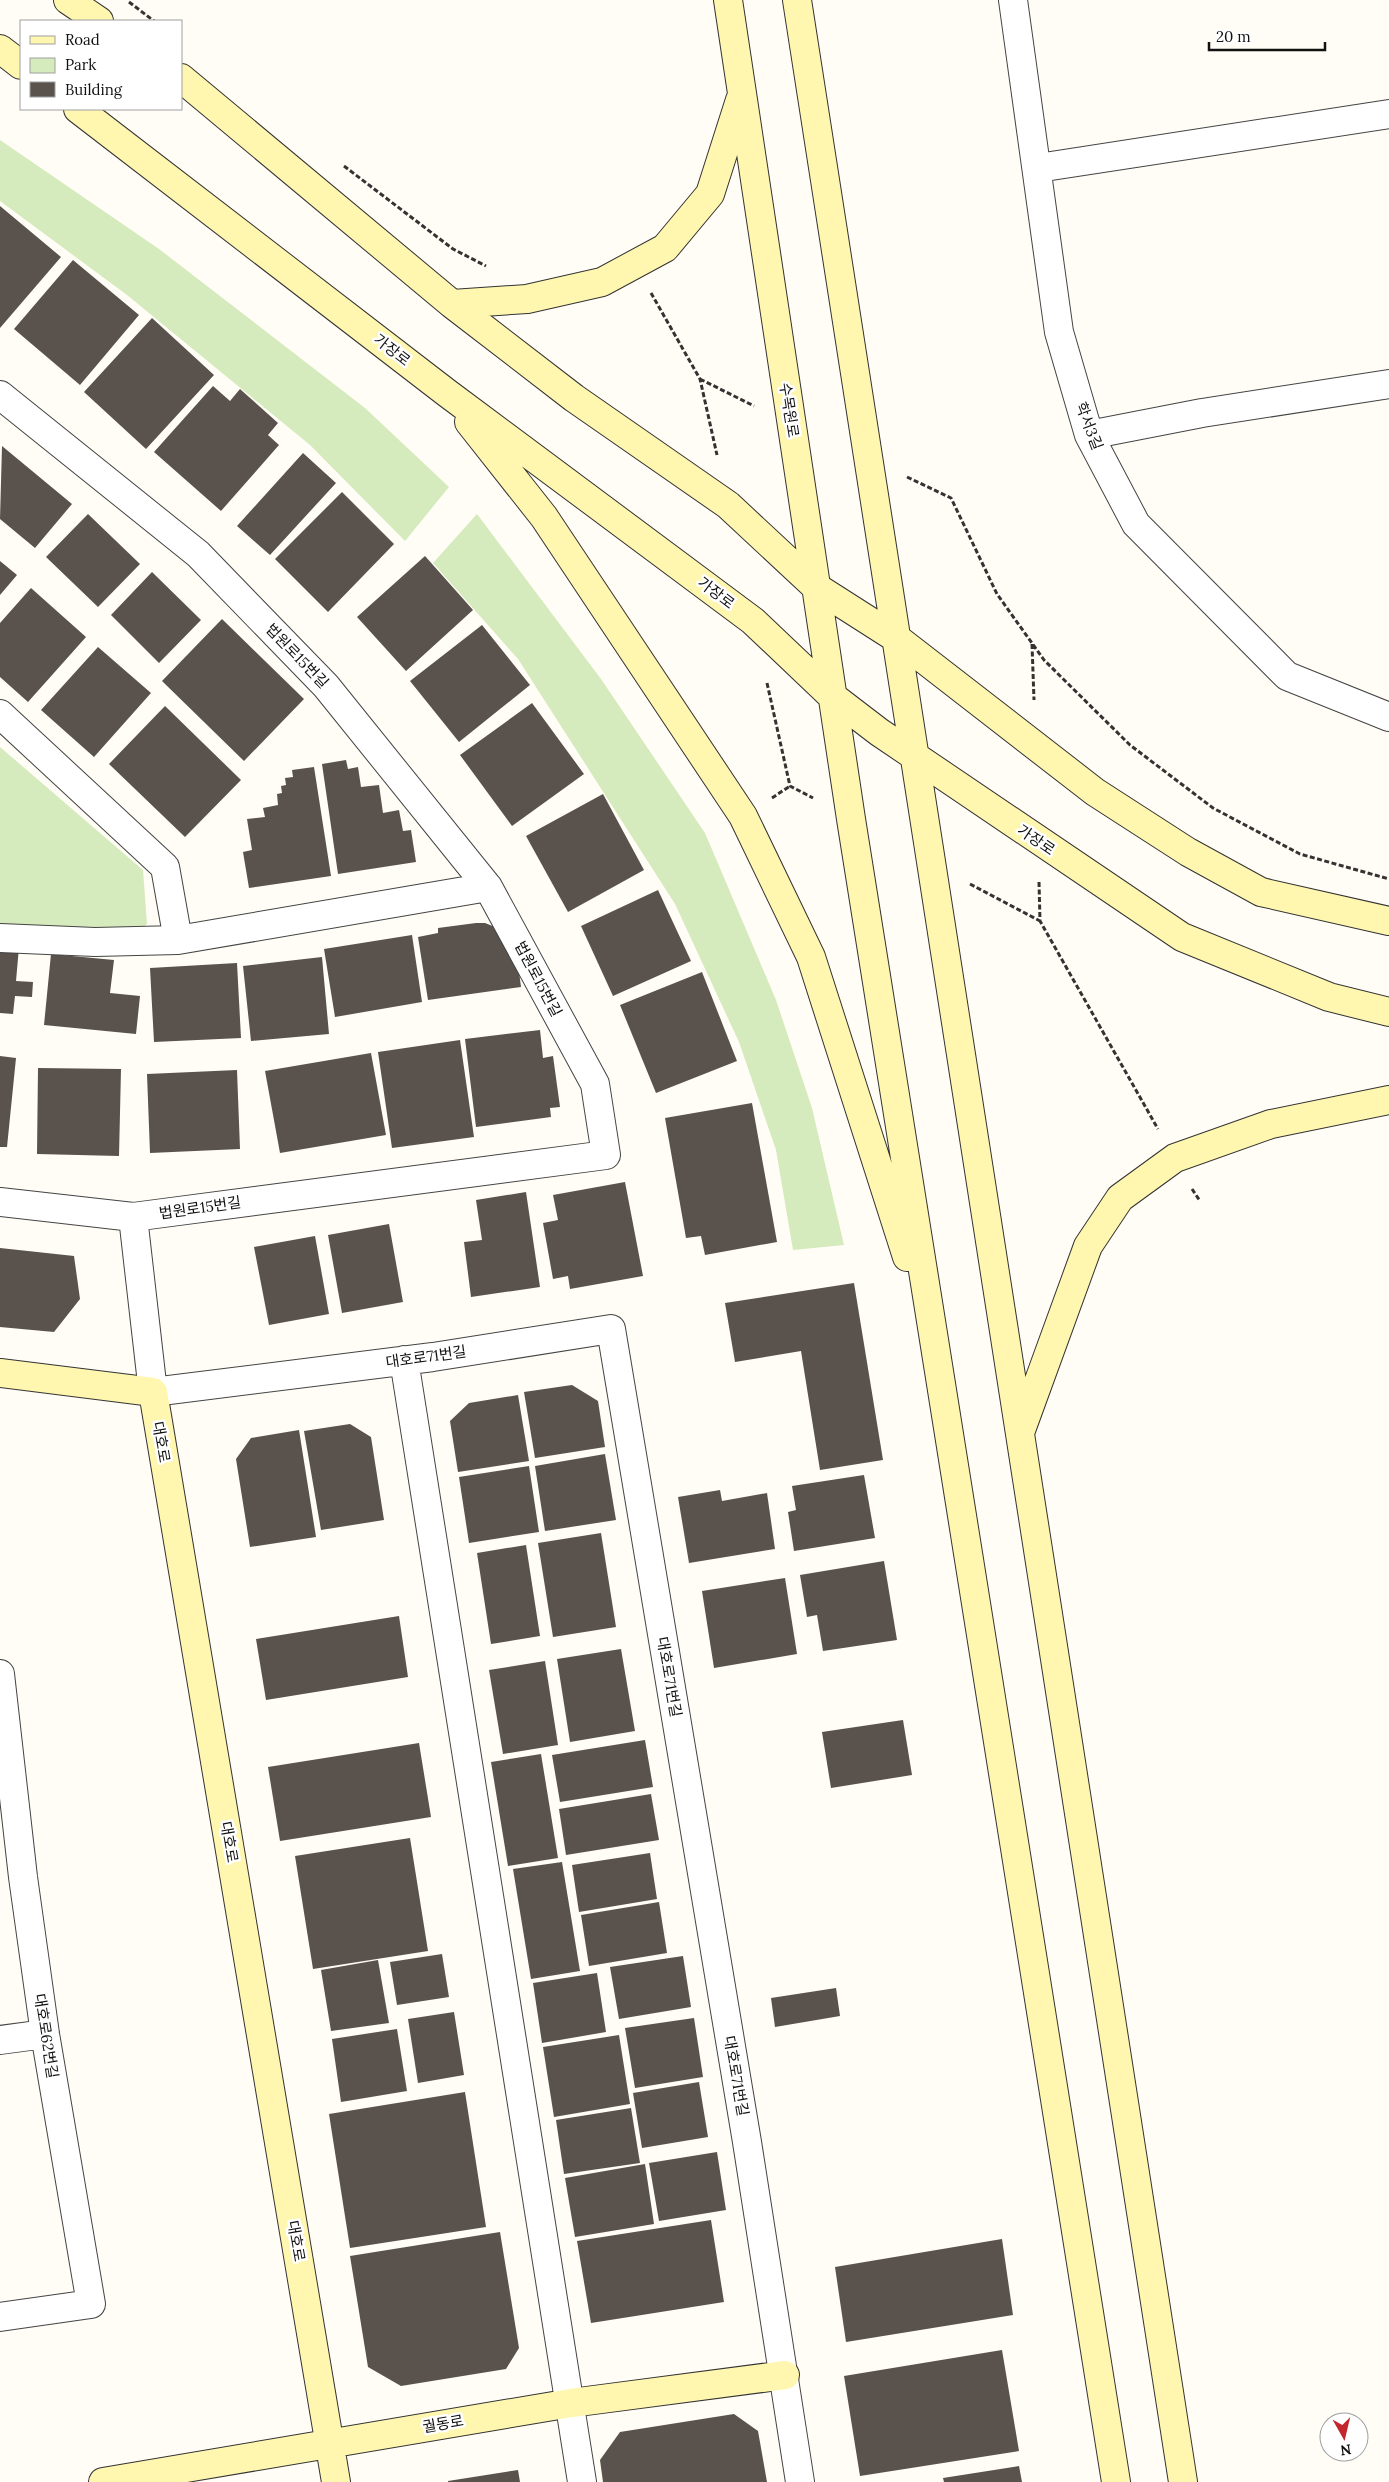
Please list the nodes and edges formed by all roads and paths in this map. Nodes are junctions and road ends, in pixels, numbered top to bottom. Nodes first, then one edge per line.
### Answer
1 (68, 0) edge
2 (126, 0) edge
3 (728, 0) edge
4 (798, 0) edge
5 (1012, 0) edge
6 (98, 20) edge
7 (153, 20) edge
8 (0, 49) edge
9 (20, 64) edge
10 (182, 79) edge
11 (742, 94) junction
12 (79, 110) edge
13 (1389, 114) edge
14 (343, 165) dead end
15 (1038, 168) junction
16 (635, 264) junction
17 (495, 267) dead end
18 (452, 304) junction
19 (700, 380) dead end
20 (1387, 389) edge
21 (446, 393) junction
22 (0, 395) edge
23 (1089, 435) junction
24 (951, 498) dead end
25 (816, 587) junction
26 (899, 640) junction
27 (832, 696) junction
28 (0, 714) edge
29 (1389, 717) edge
30 (917, 758) junction
31 (1389, 879) edge
32 (488, 887) junction
33 (1389, 921) edge
34 (1040, 922) dead end
35 (0, 938) edge
36 (178, 940) junction
37 (1389, 1012) edge
38 (1389, 1100) edge
39 (1175, 1158) junction
40 (1200, 1201) dead end
41 (0, 1202) edge
42 (133, 1217) junction
43 (934, 1342) junction
44 (404, 1360) junction
45 (0, 1373) edge
46 (153, 1392) junction
47 (1021, 1431) junction
48 (0, 1674) edge
49 (11, 1875) edge
50 (45, 2034) junction
51 (0, 2040) edge
52 (0, 2316) edge
53 (784, 2375) junction
54 (571, 2403) junction
55 (330, 2443) junction
56 (103, 2482) edge
57 (336, 2482) edge
58 (582, 2482) edge
59 (800, 2482) edge
60 (1116, 2482) edge
61 (1183, 2482) edge

1 - 6 street
2 - 7 path
3 - 11 street, 수목원로
4 - 26 street
5 - 15 street, 학서3길
8 - 9 street
10 - 18 street
11 - 16 street
11 - 25 street, 수목원로
12 - 21 street, 가장로
13 - 15 street
14 - 17 path
15 - 23 street, 학서3길
16 - 18 street
16 - 19 path
18 - 25 street
20 - 23 street
21 - 27 street, 가장로
21 - 43 street
22 - 32 street, 법원로15번길
23 - 29 street, 학서3길
24 - 31 path
25 - 26 street
25 - 27 street, 수목원로
26 - 30 street
26 - 33 street
27 - 30 street, 가장로
27 - 43 street, 수목원로
28 - 36 street
30 - 37 street, 가장로
30 - 47 street
32 - 36 street
32 - 42 street, 법원로15번길
34 - 39 path
35 - 36 street
38 - 39 street
39 - 40 path
39 - 47 street
41 - 42 street, 법원로15번길
42 - 46 street
43 - 60 street
44 - 46 street, 대호로71번길
44 - 53 street, 대호로71번길
44 - 54 street
45 - 46 street
46 - 55 street, 대호로
47 - 61 street
48 - 49 street, 대호로62번길
49 - 50 street, 대호로62번길
50 - 51 street
50 - 52 street, 대호로62번길
53 - 54 street, 궐동로
53 - 59 street, 대호로71번길
54 - 55 street, 궐동로
54 - 58 street
55 - 56 street, 궐동로
55 - 57 street, 대호로

